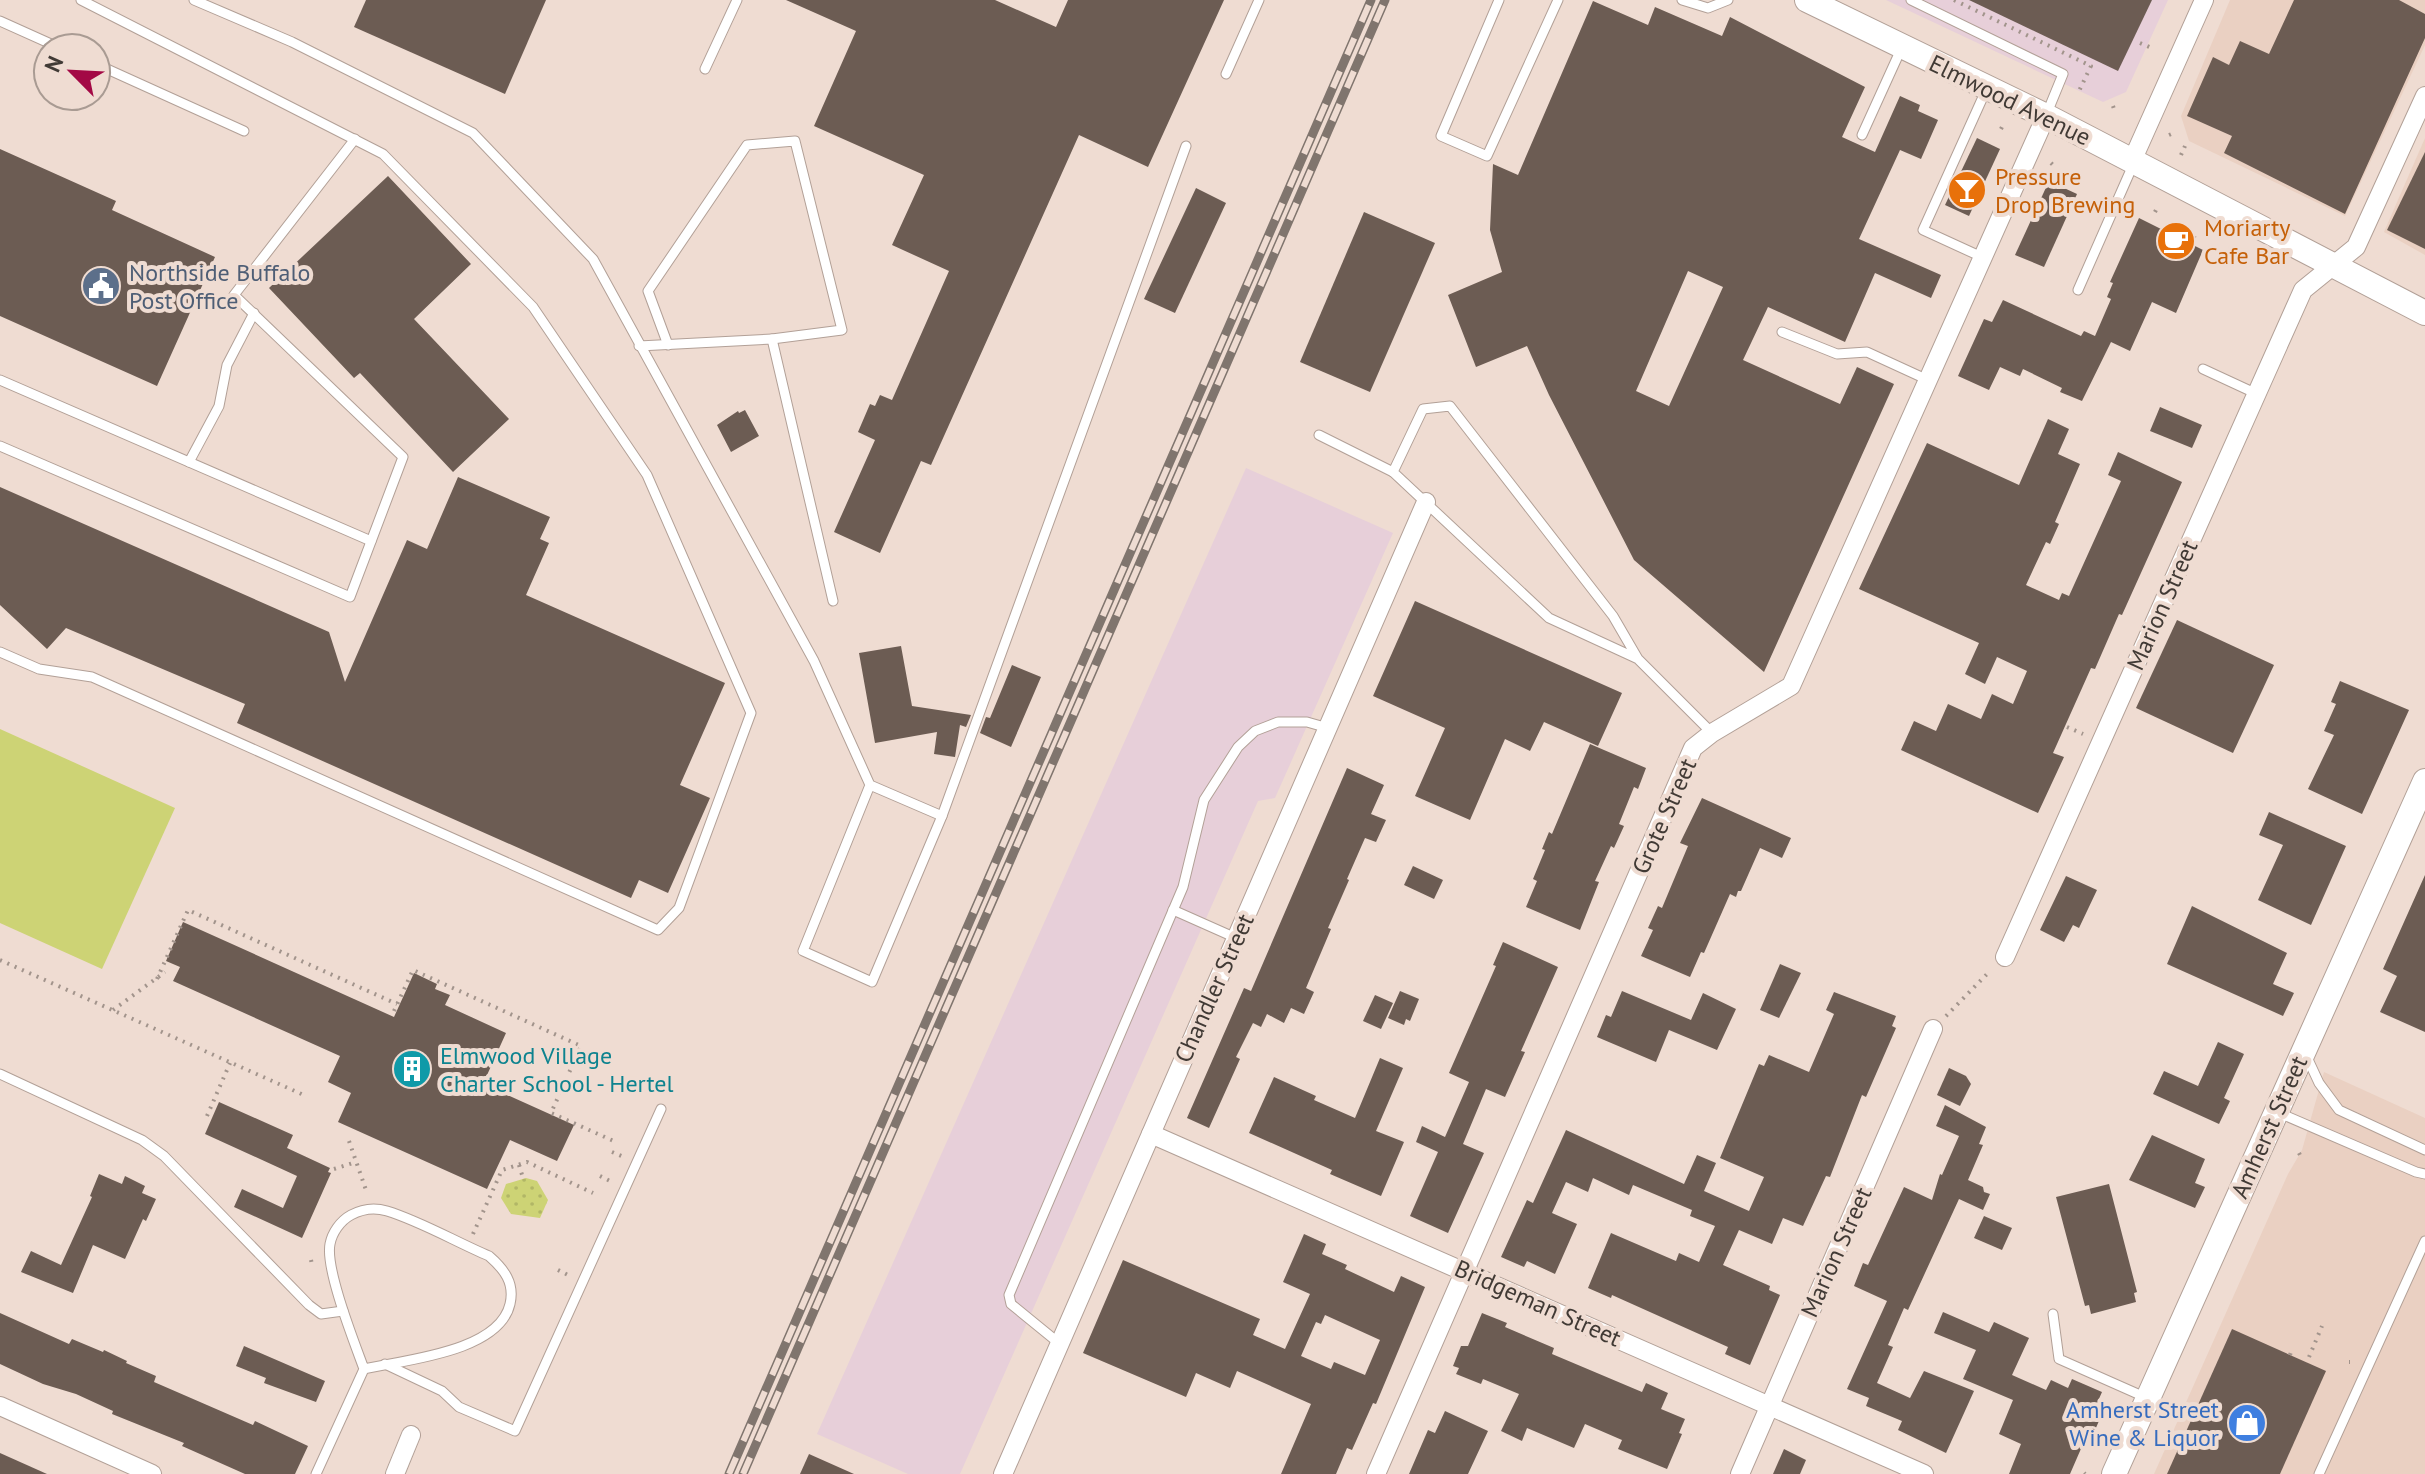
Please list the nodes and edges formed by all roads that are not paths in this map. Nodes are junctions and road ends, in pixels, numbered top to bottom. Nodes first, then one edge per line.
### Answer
1 (81, 0) edge
2 (194, 0) edge
3 (737, 0) edge
4 (1259, 0) edge
5 (1499, 0) edge
6 (1558, 0) edge
7 (1682, 0) edge
8 (1728, 0) edge
9 (1807, 0) edge
10 (1911, 0) edge
11 (2204, 0) edge
12 (0, 21) edge
13 (32, 35) edge
14 (1902, 47) junction
15 (705, 69) dead end
16 (112, 71) edge
17 (1226, 74) dead end
18 (1987, 88) junction
19 (2425, 96) edge
20 (2046, 116) junction
21 (244, 131) dead end
22 (1862, 135) dead end
23 (355, 139) junction
24 (1186, 146) dead end
25 (2133, 161) junction
26 (1982, 257) junction
27 (2333, 265) junction
28 (2078, 290) dead end
29 (254, 313) junction
30 (2425, 313) edge
31 (1782, 332) dead end
32 (772, 339) junction
33 (668, 345) junction
34 (639, 346) junction
35 (2203, 369) dead end
36 (0, 380) edge
37 (1928, 380) junction
38 (2257, 394) junction
39 (1319, 435) dead end
40 (0, 446) edge
41 (189, 462) junction
42 (1393, 472) junction
43 (1426, 502) junction
44 (371, 541) junction
45 (833, 601) dead end
46 (0, 652) edge
47 (1638, 659) junction
48 (1328, 728) junction
49 (1712, 733) junction
50 (2425, 781) edge
51 (870, 785) junction
52 (942, 816) junction
53 (1173, 910) junction
54 (1236, 938) junction
55 (2005, 957) road end
56 (1933, 1029) road end
57 (2304, 1050) junction
58 (0, 1074) edge
59 (661, 1109) dead end
60 (2277, 1112) junction
61 (1151, 1134) junction
62 (2425, 1150) edge
63 (2425, 1174) edge
64 (2425, 1241) edge
65 (1465, 1271) junction
66 (343, 1311) junction
67 (2053, 1314) dead end
68 (1060, 1344) junction
69 (385, 1364) junction
70 (364, 1369) junction
71 (2147, 1398) junction
72 (0, 1406) edge
73 (1769, 1407) junction
74 (411, 1435) dead end
75 (152, 1474) edge
76 (316, 1474) edge
77 (395, 1474) edge
78 (1005, 1474) edge
79 (1376, 1474) edge
80 (1740, 1474) edge
81 (1924, 1474) edge
82 (2114, 1474) edge
83 (2319, 1474) edge

1 - 23 lane
2 - 34 lane
3 - 15 lane
4 - 17 lane
5 - 6 lane
7 - 8 lane
9 - 14 street, Elmwood Avenue
10 - 20 lane
11 - 25 street
12 - 13 lane
14 - 18 street, Elmwood Avenue
14 - 22 lane
16 - 21 lane
18 - 20 street, Elmwood Avenue
18 - 26 lane
19 - 27 street, Marion Street
20 - 25 street, Elmwood Avenue
20 - 26 street, Grote Street
23 - 29 lane
23 - 46 lane
24 - 52 lane
25 - 27 street, Elmwood Avenue
25 - 28 lane
26 - 37 street, Grote Street
27 - 30 street, Elmwood Avenue
27 - 38 street, Marion Street
29 - 41 lane
29 - 44 lane
31 - 37 lane
32 - 33 lane
32 - 33 lane
32 - 45 lane
33 - 34 lane
34 - 51 lane
35 - 38 lane
36 - 41 lane
37 - 49 street, Grote Street
38 - 55 street, Marion Street
39 - 42 lane
40 - 44 lane
41 - 44 lane
42 - 43 lane
42 - 47 lane
43 - 47 lane
43 - 48 street, Chandler Street
47 - 49 lane
48 - 53 lane
48 - 54 street, Chandler Street
49 - 65 street, Grote Street
50 - 57 street, Amherst Street
51 - 52 lane
51 - 52 lane
53 - 54 lane
53 - 68 lane
54 - 61 street, Chandler Street
56 - 73 street, Marion Street
57 - 60 street, Amherst Street
57 - 62 lane
58 - 66 lane
59 - 69 lane
60 - 63 lane
60 - 71 street, Amherst Street
61 - 65 street, Bridgeman Street
61 - 68 street, Chandler Street
64 - 83 lane
65 - 73 street, Bridgeman Street
65 - 79 street, Grote Street
66 - 69 lane
66 - 70 lane
67 - 71 lane
68 - 78 street, Chandler Street
69 - 70 lane
70 - 76 lane
71 - 82 street, Amherst Street
72 - 75 street
73 - 80 street, Marion Street
73 - 81 street, Bridgeman Street
74 - 77 street

